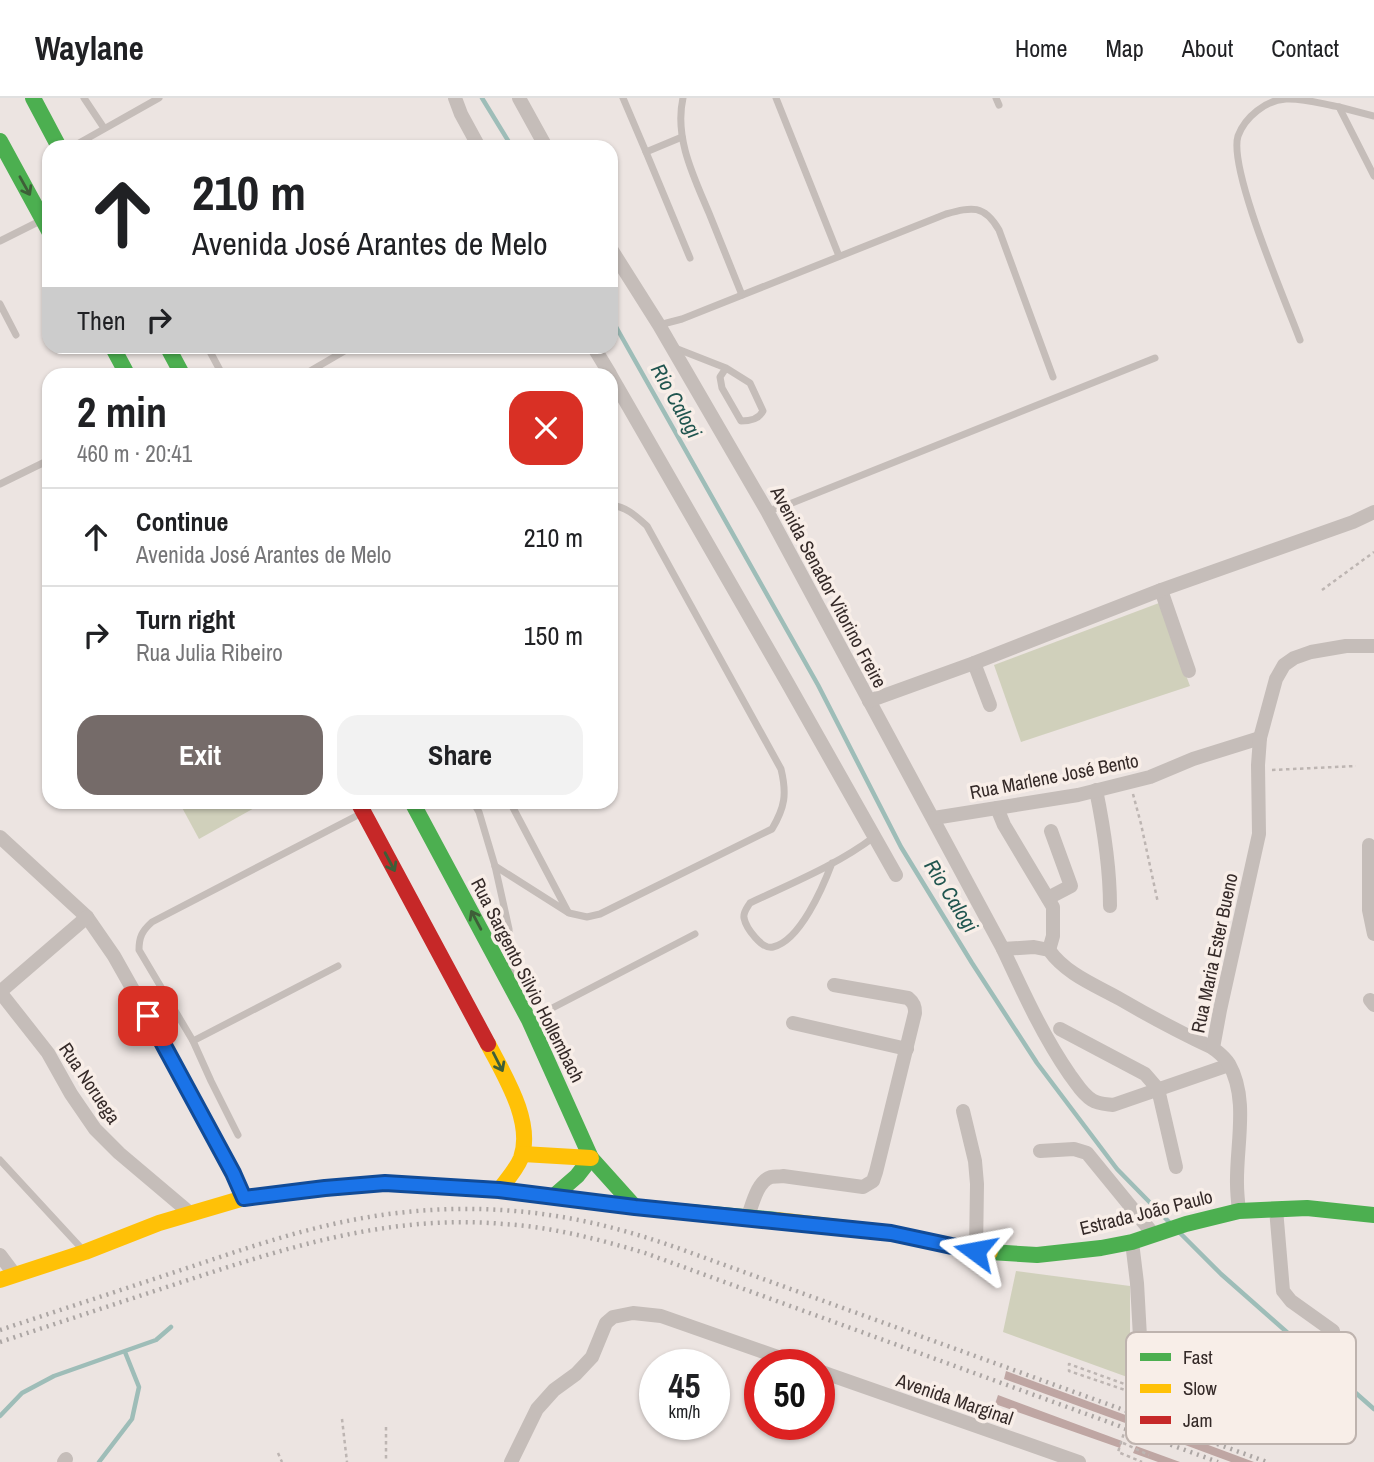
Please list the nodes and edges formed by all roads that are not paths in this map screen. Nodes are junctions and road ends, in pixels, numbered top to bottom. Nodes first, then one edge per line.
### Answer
1 (33, 98) edge
2 (84, 98) edge
3 (159, 98) edge
4 (455, 98) edge
5 (519, 98) edge
6 (623, 98) edge
7 (683, 98) edge
8 (775, 98) edge
9 (1339, 107) junction
10 (1374, 116) edge
11 (104, 128) junction
12 (682, 137) junction
13 (55, 140) edge
14 (84, 140) edge
15 (476, 140) edge
16 (542, 140) edge
17 (0, 141) edge
18 (646, 152) junction
19 (1374, 176) edge
20 (42, 218) edge
21 (42, 226) edge
22 (0, 241) edge
23 (839, 256) junction
24 (690, 258) dead end
25 (618, 260) edge
26 (742, 295) junction
27 (0, 304) edge
28 (659, 326) junction
29 (16, 335) dead end
30 (1300, 340) dead end
31 (671, 346) junction
32 (339, 354) edge
33 (1155, 358) dead end
34 (315, 368) edge
35 (726, 368) junction
36 (1053, 377) dead end
37 (618, 389) edge
38 (42, 463) edge
39 (0, 484) edge
40 (618, 506) edge
41 (767, 511) junction
42 (1374, 512) edge
43 (1161, 590) junction
44 (1374, 646) edge
45 (974, 663) junction
46 (1189, 671) dead end
47 (869, 701) junction
48 (990, 705) dead end
49 (1261, 738) junction
50 (1096, 790) junction
51 (997, 808) junction
52 (357, 809) edge
53 (362, 809) edge
54 (416, 809) edge
55 (477, 809) edge
56 (514, 809) edge
57 (933, 818) junction
58 (1051, 831) dead end
59 (0, 837) edge
60 (874, 837) junction
61 (1368, 845) dead end
62 (832, 863) junction
63 (495, 866) junction
64 (896, 875) dead end
65 (1048, 898) junction
66 (1110, 906) dead end
67 (569, 913) junction
68 (86, 917) junction
69 (695, 934) dead end
70 (1374, 934) edge
71 (1003, 949) junction
72 (1049, 950) junction
73 (338, 966) dead end
74 (834, 985) dead end
75 (512, 988) junction
76 (0, 992) edge
77 (529, 1020) junction
78 (793, 1023) dead end
79 (1060, 1029) dead end
80 (193, 1041) junction
81 (1213, 1048) junction
82 (906, 1049) junction
83 (1229, 1065) junction
84 (1158, 1088) junction
85 (963, 1111) dead end
86 (238, 1135) dead end
87 (1040, 1151) dead end
88 (523, 1154) junction
89 (591, 1158) junction
90 (0, 1160) edge
91 (1176, 1167) dead end
92 (499, 1190) junction
93 (554, 1196) junction
94 (244, 1198) junction
95 (635, 1207) junction
96 (1276, 1209) junction
97 (1239, 1211) junction
98 (190, 1213) junction
99 (1374, 1215) edge
100 (747, 1219) junction
101 (1159, 1233) junction
102 (1132, 1241) junction
103 (975, 1251) junction
104 (85, 1252) junction
105 (0, 1255) edge
106 (8, 1278) edge
107 (1333, 1331) dead end
108 (1140, 1332) edge
109 (755, 1349) edge
110 (835, 1377) edge
111 (511, 1462) edge
112 (1079, 1462) edge

1 - 13 main road
2 - 11 lane
3 - 11 lane
4 - 15 street
5 - 16 street
6 - 18 lane
7 - 12 lane
8 - 23 lane
9 - 10 lane
9 - 19 lane
9 - 30 lane
11 - 14 lane
12 - 18 lane
12 - 26 lane
17 -> 20 main road
18 - 24 lane
21 - 22 lane
23 - 26 lane
23 - 36 lane
25 - 28 street, Avenida Senador Vitorino Freire
26 - 28 lane
27 - 29 lane
28 - 31 street, Avenida Senador Vitorino Freire
31 - 35 lane
31 - 41 street, Avenida Senador Vitorino Freire
32 - 34 lane
33 - 41 lane
35 - 35 lane
37 - 60 street
38 - 39 lane
40 - 67 lane
41 - 47 street, Avenida Senador Vitorino Freire
42 - 43 street
43 - 45 street
43 - 46 street
44 - 49 street, Rua Maria Ester Bueno
45 - 47 street
45 - 48 street
47 - 57 street, Avenida Senador Vitorino Freire
49 - 50 street, Rua Marlene José Bento
49 - 81 street, Rua Maria Ester Bueno
50 - 51 street, Rua Marlene José Bento
50 - 66 street
51 - 57 street, Rua Marlene José Bento
51 - 65 street
52 - 80 lane
53 -> 88 main road
75 -> 54 main road, Rua Sargento Silvio Hollembach
55 - 63 lane
56 - 67 lane
57 - 71 street, Avenida Senador Vitorino Freire
58 - 65 street
59 - 68 street
60 - 62 lane
60 - 64 street
61 - 70 street
62 - 62 lane
63 - 67 lane
63 - 75 lane
65 - 72 street
68 - 76 street
68 - 94 street
69 - 77 lane
71 - 72 street
71 - 84 street, Avenida Senador Vitorino Freire
72 - 81 street
73 - 80 lane
74 - 82 street
75 - 77 main road, Rua Sargento Silvio Hollembach
76 - 98 street, Rua Noruega
77 - 89 main road, Rua Sargento Silvio Hollembach
78 - 82 street
79 - 84 street
80 - 86 lane
81 - 83 street, Rua Maria Ester Bueno
82 - 100 street
83 - 84 street
83 - 97 street, Rua Maria Ester Bueno
84 - 91 street
85 - 103 street
87 - 101 street
88 - 89 main road
88 - 92 main road
89 - 93 main road
89 - 95 main road, Rua Sargento Silvio Hollembach
90 - 104 lane
92 - 93 main road, Estrada João Paulo
92 - 94 main road, Estrada João Paulo
93 - 95 main road, Estrada João Paulo
94 - 98 main road, Estrada João Paulo
95 - 100 main road, Estrada João Paulo
96 - 97 main road, Estrada João Paulo
96 - 99 main road, Estrada João Paulo
96 - 107 street
97 - 101 main road, Estrada João Paulo
98 - 104 main road, Estrada João Paulo
100 - 103 main road, Estrada João Paulo
101 - 102 main road, Estrada João Paulo
102 - 103 main road, Estrada João Paulo
102 - 108 street
104 - 106 main road, Estrada João Paulo
105 - 106 street
109 - 111 street
110 - 112 street, Avenida Marginal

